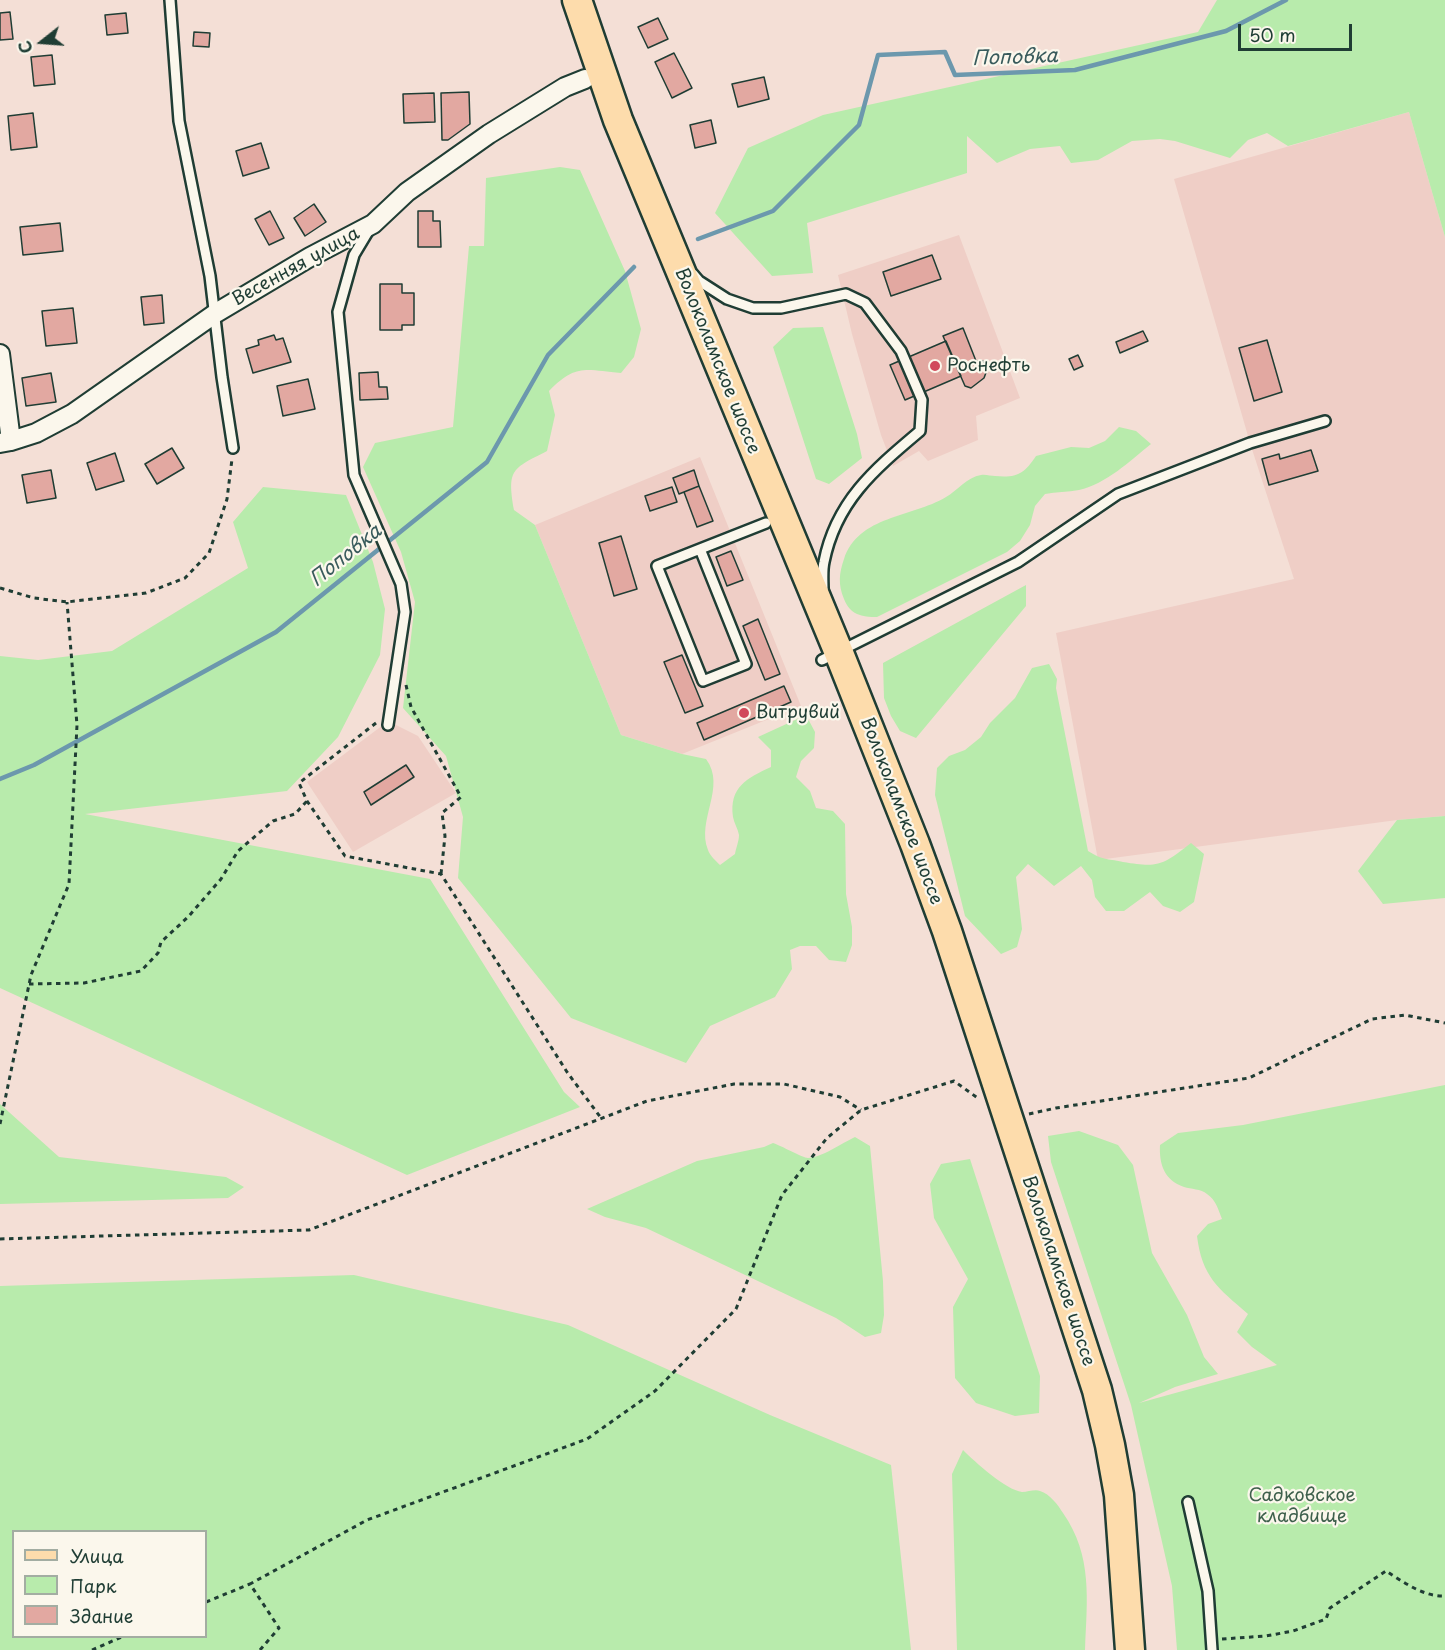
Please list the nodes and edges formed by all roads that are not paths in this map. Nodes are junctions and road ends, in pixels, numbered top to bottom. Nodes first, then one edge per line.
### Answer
1 (170, 0) edge
2 (560, 0) edge
3 (577, 0) edge
4 (585, 79) junction
5 (373, 224) junction
6 (672, 251) junction
7 (216, 313) junction
8 (0, 354) edge
9 (1325, 421) dead end
10 (6, 442) edge
11 (233, 448) road end
12 (766, 523) junction
13 (700, 549) junction
14 (823, 616) junction
15 (831, 656) junction
16 (388, 725) dead end
17 (1188, 1502) dead end
18 (1211, 1645) edge
19 (1112, 1650) edge
20 (1130, 1650) edge

1 - 7 lane
2 - 4 main road, Волоколамское шоссе
3 - 6 main road, Волоколамское шоссе
4 - 5 street, Весенняя улица
4 - 12 main road, Волоколамское шоссе
5 - 7 street, Весенняя улица
5 - 16 lane
6 - 14 main road, Волоколамское шоссе
6 - 14 lane
7 - 10 street, Весенняя улица
7 - 11 lane
8 - 10 street
9 - 15 lane
12 - 13 lane
12 - 15 main road, Волоколамское шоссе
13 - 13 lane
14 - 15 main road, Волоколамское шоссе
15 - 19 main road, Волоколамское шоссе
15 - 20 main road, Волоколамское шоссе
17 - 18 lane

